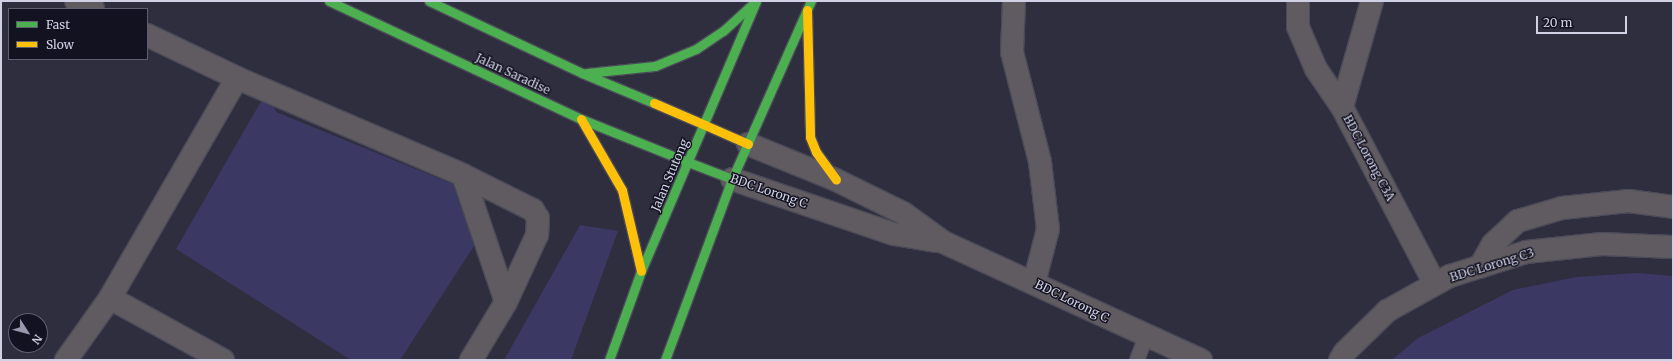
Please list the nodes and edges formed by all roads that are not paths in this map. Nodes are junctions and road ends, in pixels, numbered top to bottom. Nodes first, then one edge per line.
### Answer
1 (76, 1) edge
2 (329, 1) edge
3 (429, 1) edge
4 (755, 1) edge
5 (811, 1) edge
6 (1014, 1) edge
7 (1298, 1) edge
8 (1372, 1) edge
9 (92, 8) edge
10 (807, 10) junction
11 (148, 35) edge
12 (582, 73) junction
13 (237, 78) junction
14 (1342, 108) junction
15 (581, 119) junction
16 (705, 125) junction
17 (748, 144) junction
18 (688, 162) junction
19 (462, 175) junction
20 (732, 179) junction
21 (836, 180) junction
22 (1673, 207) edge
23 (943, 242) junction
24 (1673, 247) edge
25 (1480, 267) junction
26 (641, 271) junction
27 (1034, 283) junction
28 (1435, 284) junction
29 (110, 298) junction
30 (506, 302) junction
31 (1146, 337) junction
32 (66, 360) edge
33 (223, 360) edge
34 (471, 360) edge
35 (609, 360) edge
36 (665, 360) edge
37 (1137, 360) edge
38 (1201, 360) edge
39 (1340, 360) edge

1 - 9 street
2 - 15 main road, Jalan Saradise
3 - 12 main road
4 - 12 main road
4 - 16 main road, Jalan Stutong
5 - 10 main road
6 - 27 street
7 - 14 street
8 - 14 street, BDC Lorong C3A
10 - 17 main road
10 - 21 main road
11 - 13 street
12 - 16 main road
13 - 19 street
13 - 29 street
14 - 28 street, BDC Lorong C3A
15 - 18 main road, Jalan Saradise
15 - 26 main road
16 - 17 main road, BDC Lorong C
16 - 18 main road, Jalan Stutong
17 - 20 main road
17 - 21 street, BDC Lorong C
18 - 20 main road, BDC Lorong C
18 - 26 main road, Jalan Stutong
19 - 30 street
19 - 30 street
20 - 23 street, BDC Lorong C
20 - 36 main road
21 - 23 street, BDC Lorong C
22 - 25 street
23 - 27 street, BDC Lorong C
24 - 25 street, BDC Lorong C3
25 - 28 street, BDC Lorong C3
26 - 35 main road, Jalan Stutong
27 - 31 street, BDC Lorong C
28 - 39 street, BDC Lorong C3
29 - 32 street
29 - 33 street
30 - 34 street
31 - 37 lane
31 - 38 street, BDC Lorong C

